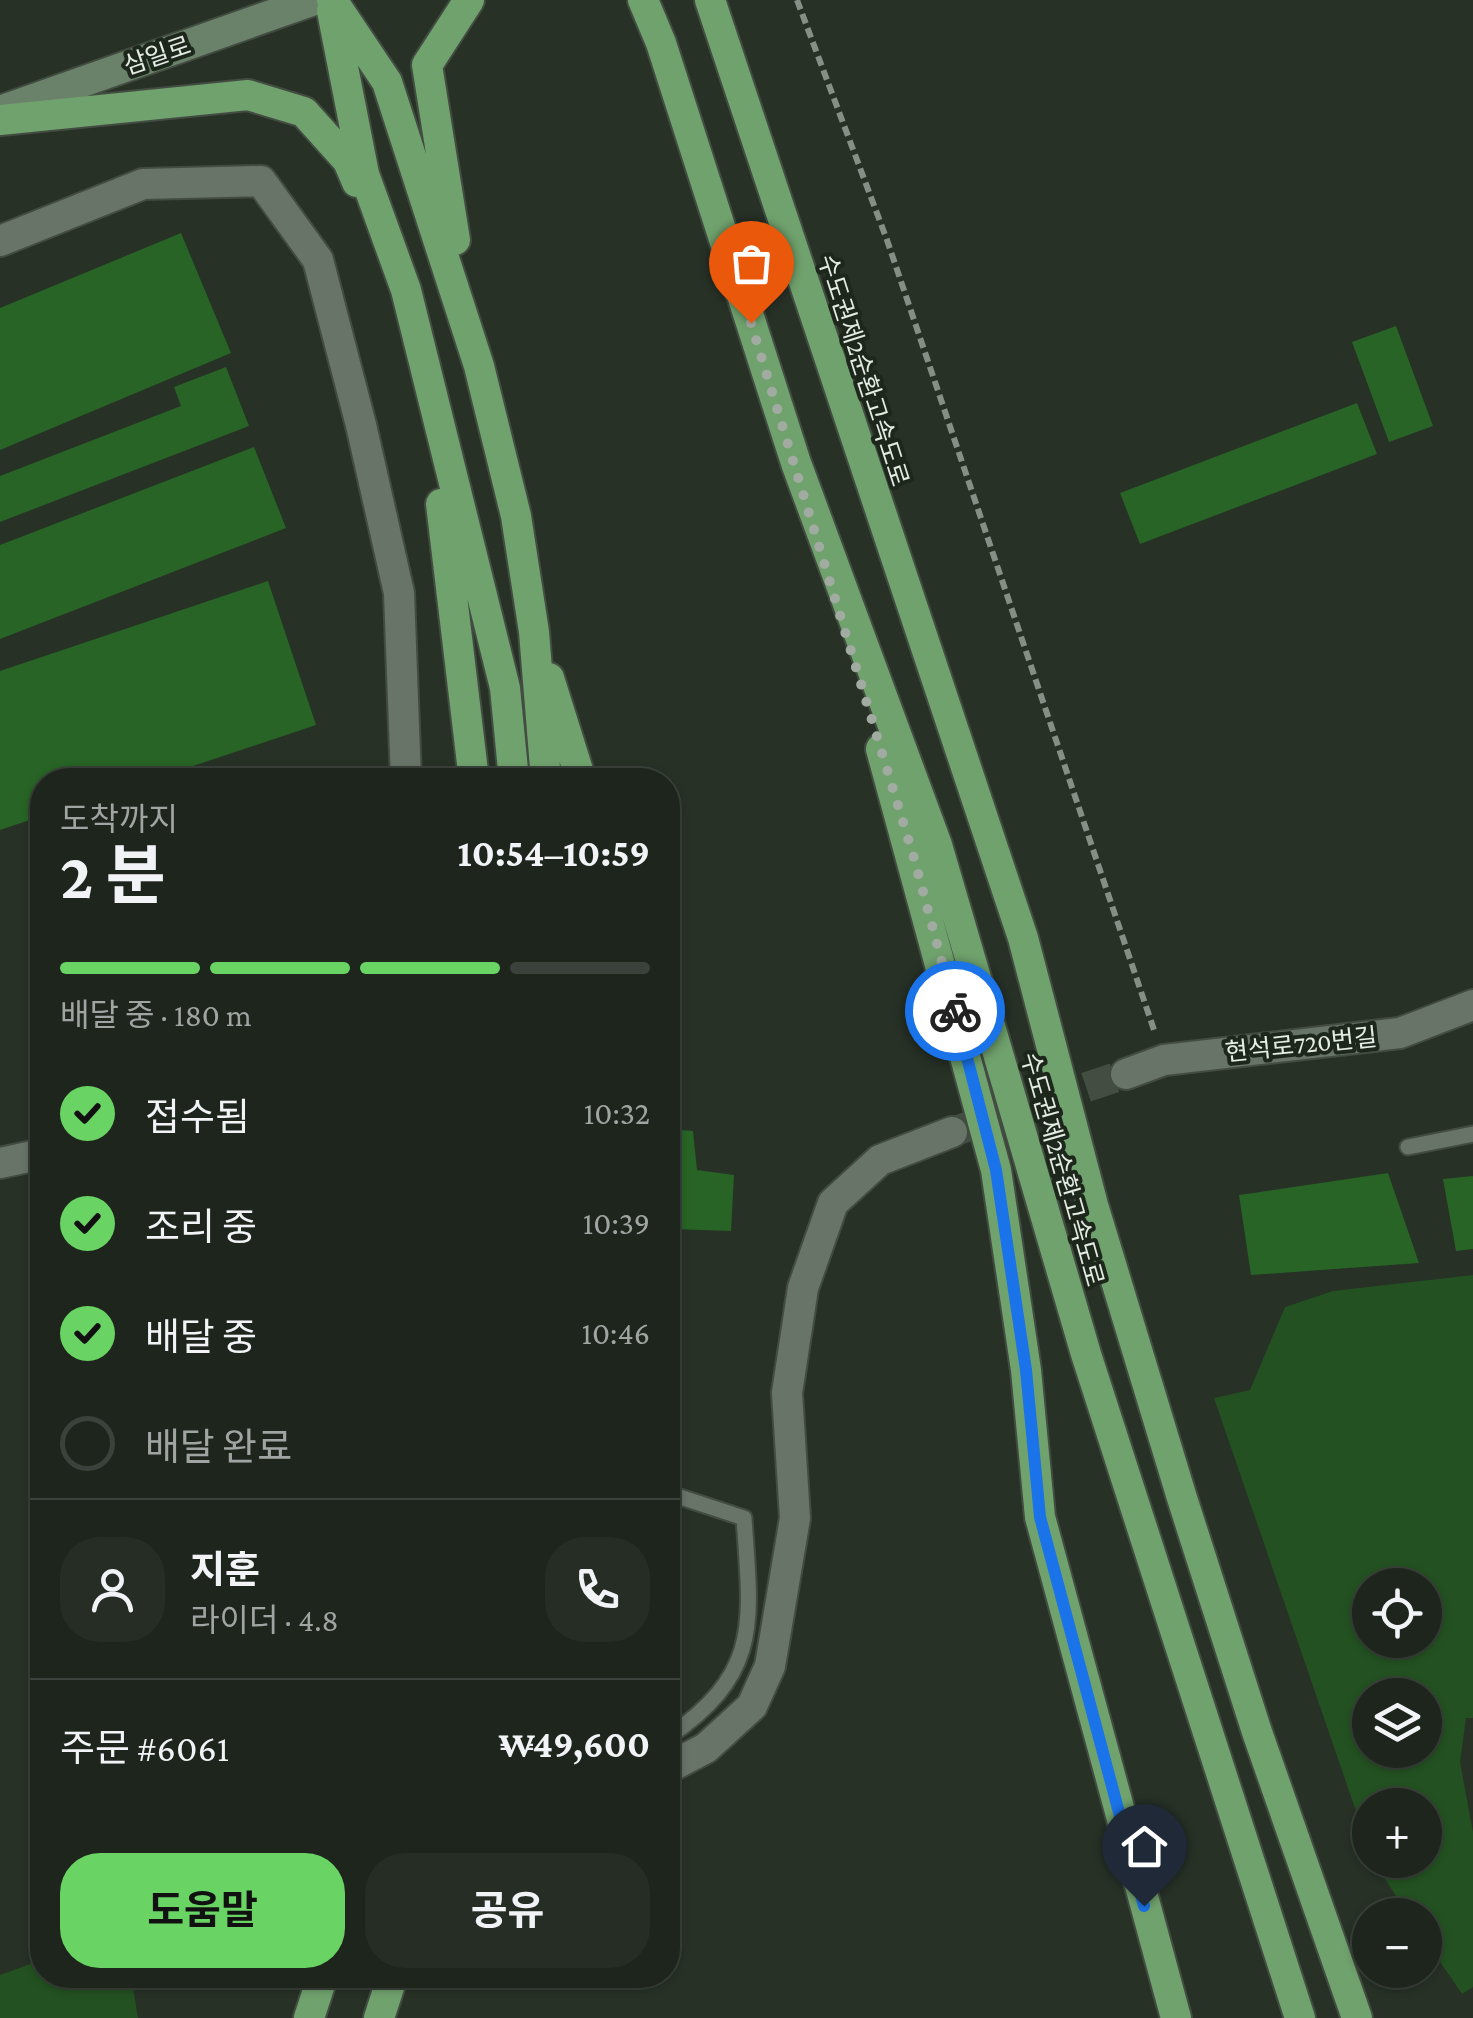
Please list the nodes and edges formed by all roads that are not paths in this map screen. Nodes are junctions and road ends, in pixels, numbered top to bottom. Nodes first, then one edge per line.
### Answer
1 (314, 0) edge
2 (331, 0) edge
3 (468, 0) edge
4 (643, 0) edge
5 (715, 13) edge
6 (0, 111) edge
7 (0, 120) edge
8 (0, 241) edge
9 (406, 290) junction
10 (478, 366) junction
11 (433, 411) junction
12 (796, 463) junction
13 (534, 632) junction
14 (406, 768) edge
15 (473, 768) edge
16 (513, 768) edge
17 (545, 768) edge
18 (577, 768) edge
19 (1473, 1005) edge
20 (1126, 1074) tunnel mouth
21 (952, 1132) tunnel mouth
22 (1473, 1134) edge
23 (1408, 1147) dead end
24 (30, 1157) edge
25 (0, 1163) edge
26 (680, 1495) edge
27 (680, 1729) edge
28 (680, 1762) edge
29 (318, 1988) edge
30 (388, 1988) edge
31 (308, 2018) edge
32 (378, 2018) edge
33 (1176, 2018) edge
34 (1300, 2018) edge
35 (1357, 2018) edge

1 - 6 main road, 삼일로
2 - 9 highway
2 - 10 highway
3 - 10 highway
4 - 12 highway, 수도권제2순환고속도로
5 - 35 highway, 수도권제2순환고속도로
7 - 9 highway
8 - 14 street
9 - 11 highway
10 - 13 highway
11 - 15 highway
11 - 16 highway
12 - 33 highway
12 - 34 highway, 수도권제2순환고속도로
13 - 17 highway
13 - 18 highway
19 - 20 street, 현석로720번길
21 - 28 street
22 - 23 lane
24 - 25 street
26 - 27 lane
29 - 31 highway
30 - 32 highway

